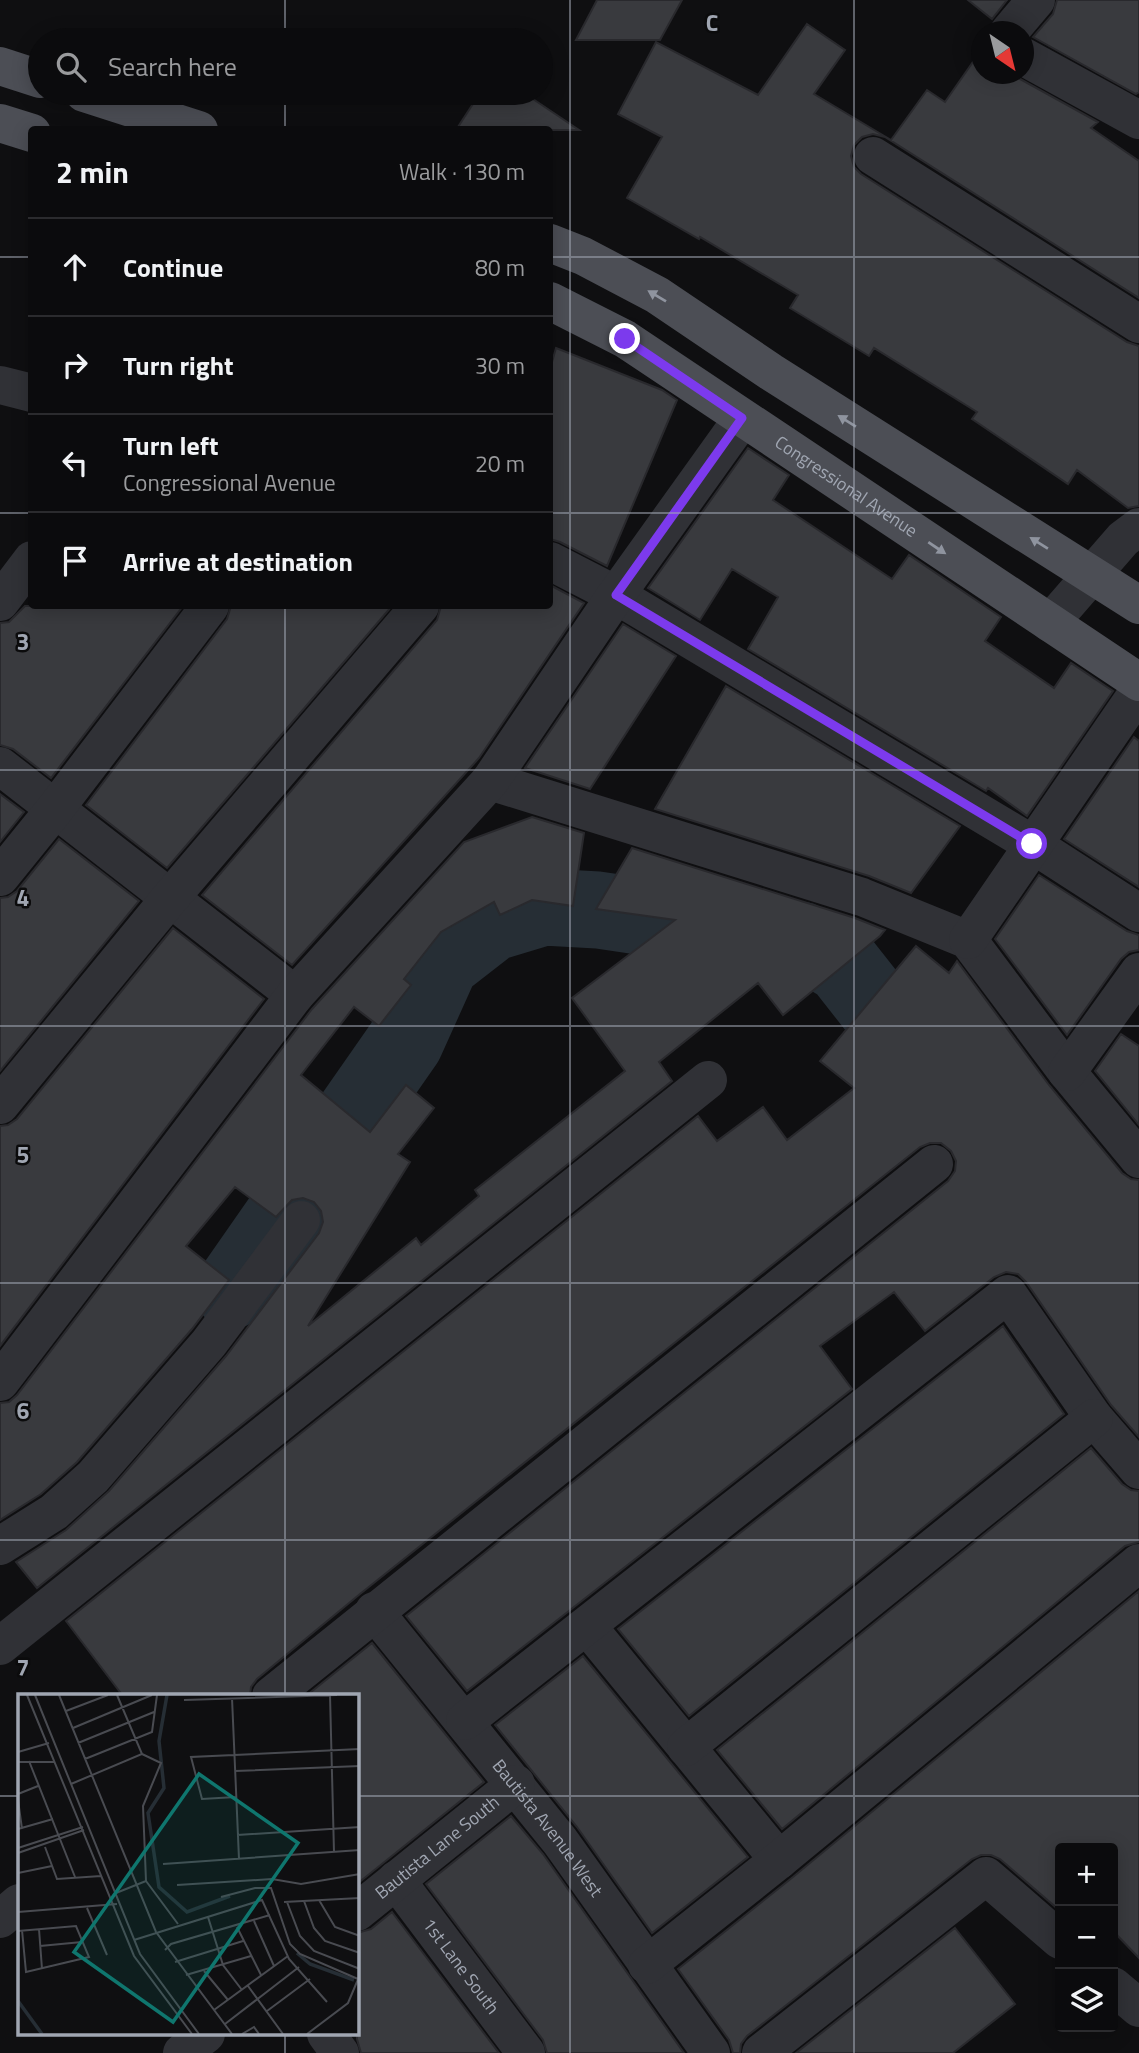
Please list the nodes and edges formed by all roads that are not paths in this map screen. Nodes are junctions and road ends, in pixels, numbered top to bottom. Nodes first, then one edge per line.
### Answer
1 (1036, 0) edge
2 (1018, 21) edge
3 (1034, 62) edge
4 (0, 66) edge
5 (28, 75) edge
6 (122, 105) edge
7 (1138, 118) edge
8 (0, 123) edge
9 (187, 126) edge
10 (28, 132) edge
11 (873, 156) dead end
12 (553, 244) edge
13 (553, 303) edge
14 (1139, 324) edge
15 (0, 385) edge
16 (28, 392) edge
17 (742, 418) junction
18 (1139, 527) edge
19 (0, 550) edge
20 (28, 558) edge
21 (553, 563) edge
22 (28, 564) edge
23 (1091, 576) junction
24 (616, 595) junction
25 (0, 602) edge
26 (1139, 605) edge
27 (208, 609) edge
28 (417, 609) edge
29 (1050, 623) junction
30 (1139, 682) edge
31 (1139, 691) edge
32 (0, 766) edge
33 (490, 781) junction
34 (55, 809) junction
35 (1032, 844) junction
36 (0, 877) edge
37 (170, 898) junction
38 (1139, 914) edge
39 (968, 940) junction
40 (1139, 972) edge
41 (295, 995) junction
42 (1066, 1072) junction
43 (708, 1080) dead end
44 (6, 1085) edge
45 (1139, 1159) edge
46 (934, 1164) dead end
47 (302, 1220) dead end
48 (0, 1382) edge
49 (1094, 1418) junction
50 (1139, 1470) edge
51 (0, 1546) edge
52 (1139, 1563) edge
53 (374, 1611) junction
54 (587, 1626) junction
55 (0, 1646) edge
56 (273, 1694) edge
57 (465, 1721) junction
58 (686, 1747) junction
59 (516, 1784) junction
60 (779, 1860) junction
61 (396, 1880) junction
62 (18, 1904) edge
63 (359, 1910) edge
64 (0, 1919) edge
65 (1055, 1936) edge
66 (647, 1965) junction
67 (203, 2036) edge
68 (327, 2036) edge
69 (182, 2053) edge
70 (340, 2053) edge
71 (526, 2053) edge
72 (711, 2053) edge
73 (761, 2053) edge

1 - 2 street
3 - 7 street
4 - 5 main road
6 - 9 main road
8 - 10 main road
11 - 14 street
23 -> 12 main road
13 - 17 main road, Congressional Avenue
15 - 16 street
17 - 24 street
17 -> 29 main road, Congressional Avenue
18 - 23 street
19 - 20 street
21 - 24 street
22 - 25 street
23 - 26 main road
23 - 29 street
24 - 33 street
24 - 35 street
27 - 34 street
28 - 37 street
29 - 30 main road, Congressional Avenue
31 - 35 street
32 - 34 street
33 - 39 street
33 - 41 street
34 - 36 street
34 - 37 street
35 - 38 street
35 - 39 street
37 - 41 street
37 - 44 street
39 - 42 street
40 - 42 street
41 - 48 street
42 - 45 street
43 - 55 street
46 - 53 street
47 - 51 street
49 - 50 street
49 - 54 street
49 - 58 street
52 - 60 street
53 - 56 street
53 - 57 street, Bautista Avenue West
54 - 57 street
54 - 58 street
57 - 59 street, Bautista Avenue West
58 - 60 street
59 - 61 street, Bautista Lane South
59 - 66 street, Bautista Avenue West
60 - 66 street
61 - 63 street, Bautista Lane South
61 - 71 street, 1st Lane South
62 - 64 street
65 - 73 street
66 - 72 street, Bautista Avenue West
67 - 69 street
68 - 70 street

